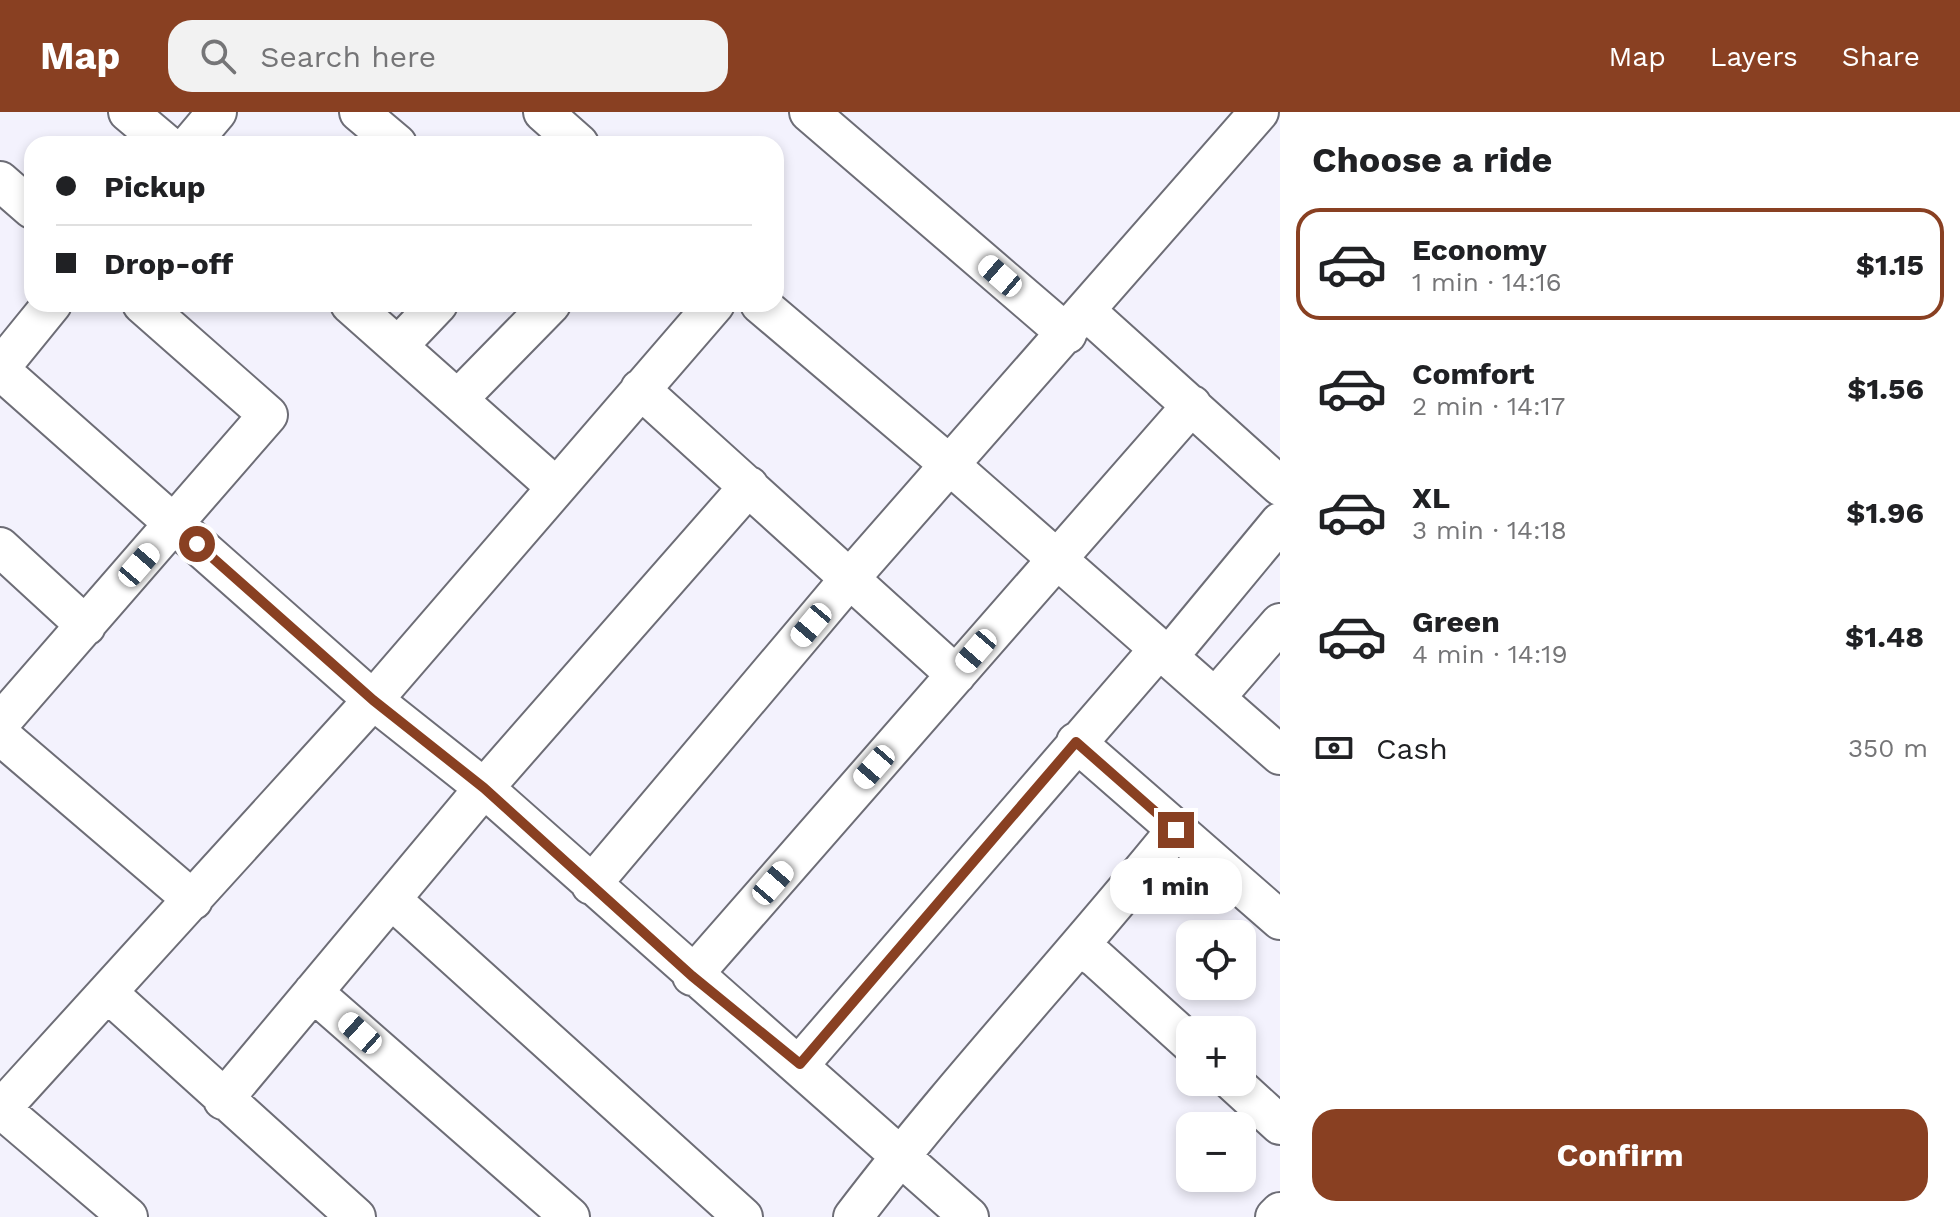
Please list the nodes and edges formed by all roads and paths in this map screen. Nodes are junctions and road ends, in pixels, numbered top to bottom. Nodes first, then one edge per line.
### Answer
1 (128, 112) edge
2 (217, 112) edge
3 (359, 112) edge
4 (543, 112) edge
5 (809, 112) edge
6 (1259, 112) edge
7 (156, 136) edge
8 (197, 136) edge
9 (388, 136) edge
10 (570, 136) edge
11 (0, 181) edge
12 (24, 202) edge
13 (46, 312) edge
14 (151, 312) edge
15 (359, 312) edge
16 (430, 312) edge
17 (543, 312) edge
18 (708, 312) edge
19 (769, 312) edge
20 (1077, 322) junction
21 (398, 346) junction
22 (0, 369) edge
23 (640, 389) junction
24 (458, 399) junction
25 (1192, 405) junction
26 (951, 466) junction
27 (749, 486) junction
28 (1280, 486) edge
29 (556, 487) junction
30 (1280, 522) edge
31 (175, 525) junction
32 (0, 547) edge
33 (1057, 559) junction
34 (851, 577) junction
35 (1280, 623) edge
36 (86, 626) junction
37 (1164, 652) junction
38 (956, 675) junction
39 (1215, 698) junction
40 (373, 700) junction
41 (0, 723) edge
42 (0, 735) edge
43 (1076, 742) junction
44 (1280, 755) edge
45 (484, 788) junction
46 (1176, 830) junction
47 (591, 885) junction
48 (193, 900) junction
49 (392, 900) junction
50 (1280, 920) edge
51 (1080, 948) junction
52 (692, 976) junction
53 (313, 992) junction
54 (108, 993) junction
55 (1176, 1031) edge
56 (800, 1064) junction
57 (1248, 1096) edge
58 (223, 1100) junction
59 (0, 1108) edge
60 (1280, 1125) edge
61 (900, 1155) junction
62 (1280, 1212) edge
63 (128, 1217) edge
64 (356, 1217) edge
65 (570, 1217) edge
66 (743, 1217) edge
67 (853, 1217) edge
68 (969, 1217) edge
69 (1275, 1217) edge

1 - 7 street
2 - 8 street
3 - 9 street
4 - 10 street
5 - 20 street
6 - 20 street
11 - 12 street
13 - 22 street
14 - 31 street
15 - 21 street
16 - 21 street
17 - 24 street
18 - 23 street
19 - 26 street
20 - 25 street
20 - 26 street
21 - 24 street
22 - 31 street
23 - 27 street
23 - 29 street
24 - 29 street
25 - 28 street
25 - 33 street
26 - 33 street
26 - 34 street
27 - 34 street
27 - 45 street
29 - 40 street
30 - 37 street
31 - 36 street
31 - 40 street
32 - 36 street
33 - 37 street
33 - 38 street
34 - 38 street
34 - 47 street
35 - 39 street
36 - 41 street
37 - 39 street
37 - 43 street
38 - 52 street
39 - 44 street
40 - 45 street
40 - 48 street
42 - 48 street
43 - 46 street
43 - 56 street
45 - 47 street
45 - 49 street
46 - 50 street
46 - 51 street
47 - 52 street
48 - 54 street
49 - 53 street
49 - 66 street
51 - 55 street
51 - 61 street
52 - 56 street
53 - 58 street
53 - 65 street
54 - 58 street
54 - 59 street
56 - 61 street
57 - 60 street
58 - 64 street
59 - 63 street
61 - 67 street
61 - 68 street
62 - 69 street

